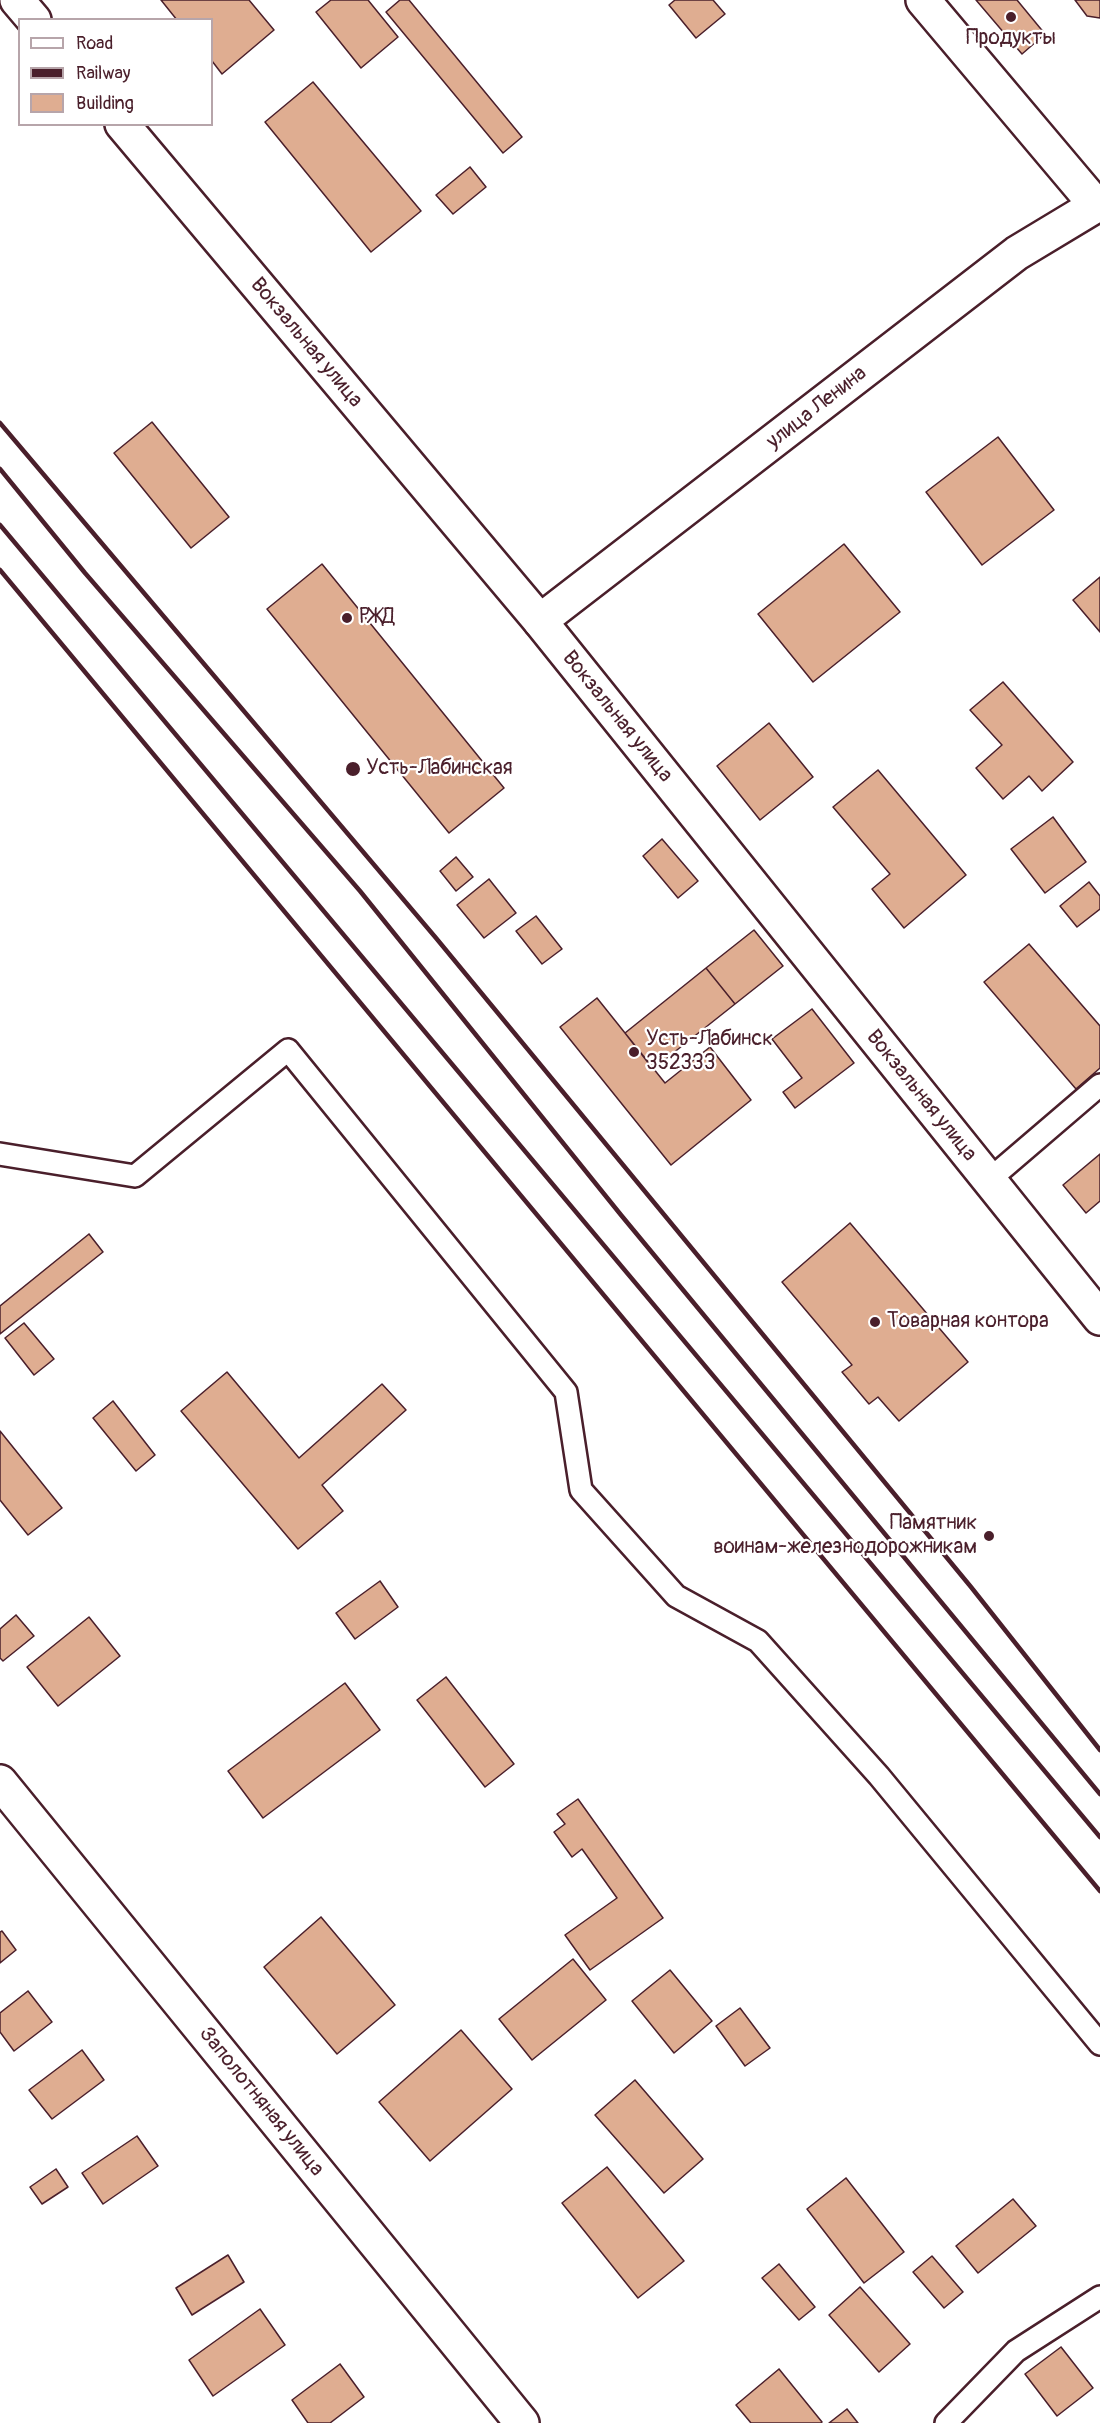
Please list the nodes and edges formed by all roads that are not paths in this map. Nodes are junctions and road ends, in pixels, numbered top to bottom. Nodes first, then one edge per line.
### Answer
1 (17, 0) edge
2 (923, 0) edge
3 (32, 18) edge
4 (124, 126) edge
5 (1098, 203) edge
6 (540, 621) junction
7 (1100, 1085) edge
8 (0, 1154) edge
9 (989, 1180) junction
10 (1100, 1318) edge
11 (4, 1794) edge
12 (1100, 2044) edge
13 (1100, 2297) edge
14 (522, 2423) edge
15 (946, 2423) edge

1 - 3 street
2 - 5 street
4 - 6 street, Вокзальная улица
5 - 6 street, улица Ленина
6 - 9 street, Вокзальная улица
7 - 9 lane
8 - 12 lane
9 - 10 street, Вокзальная улица
11 - 14 street, Заполотняная улица
13 - 15 lane

